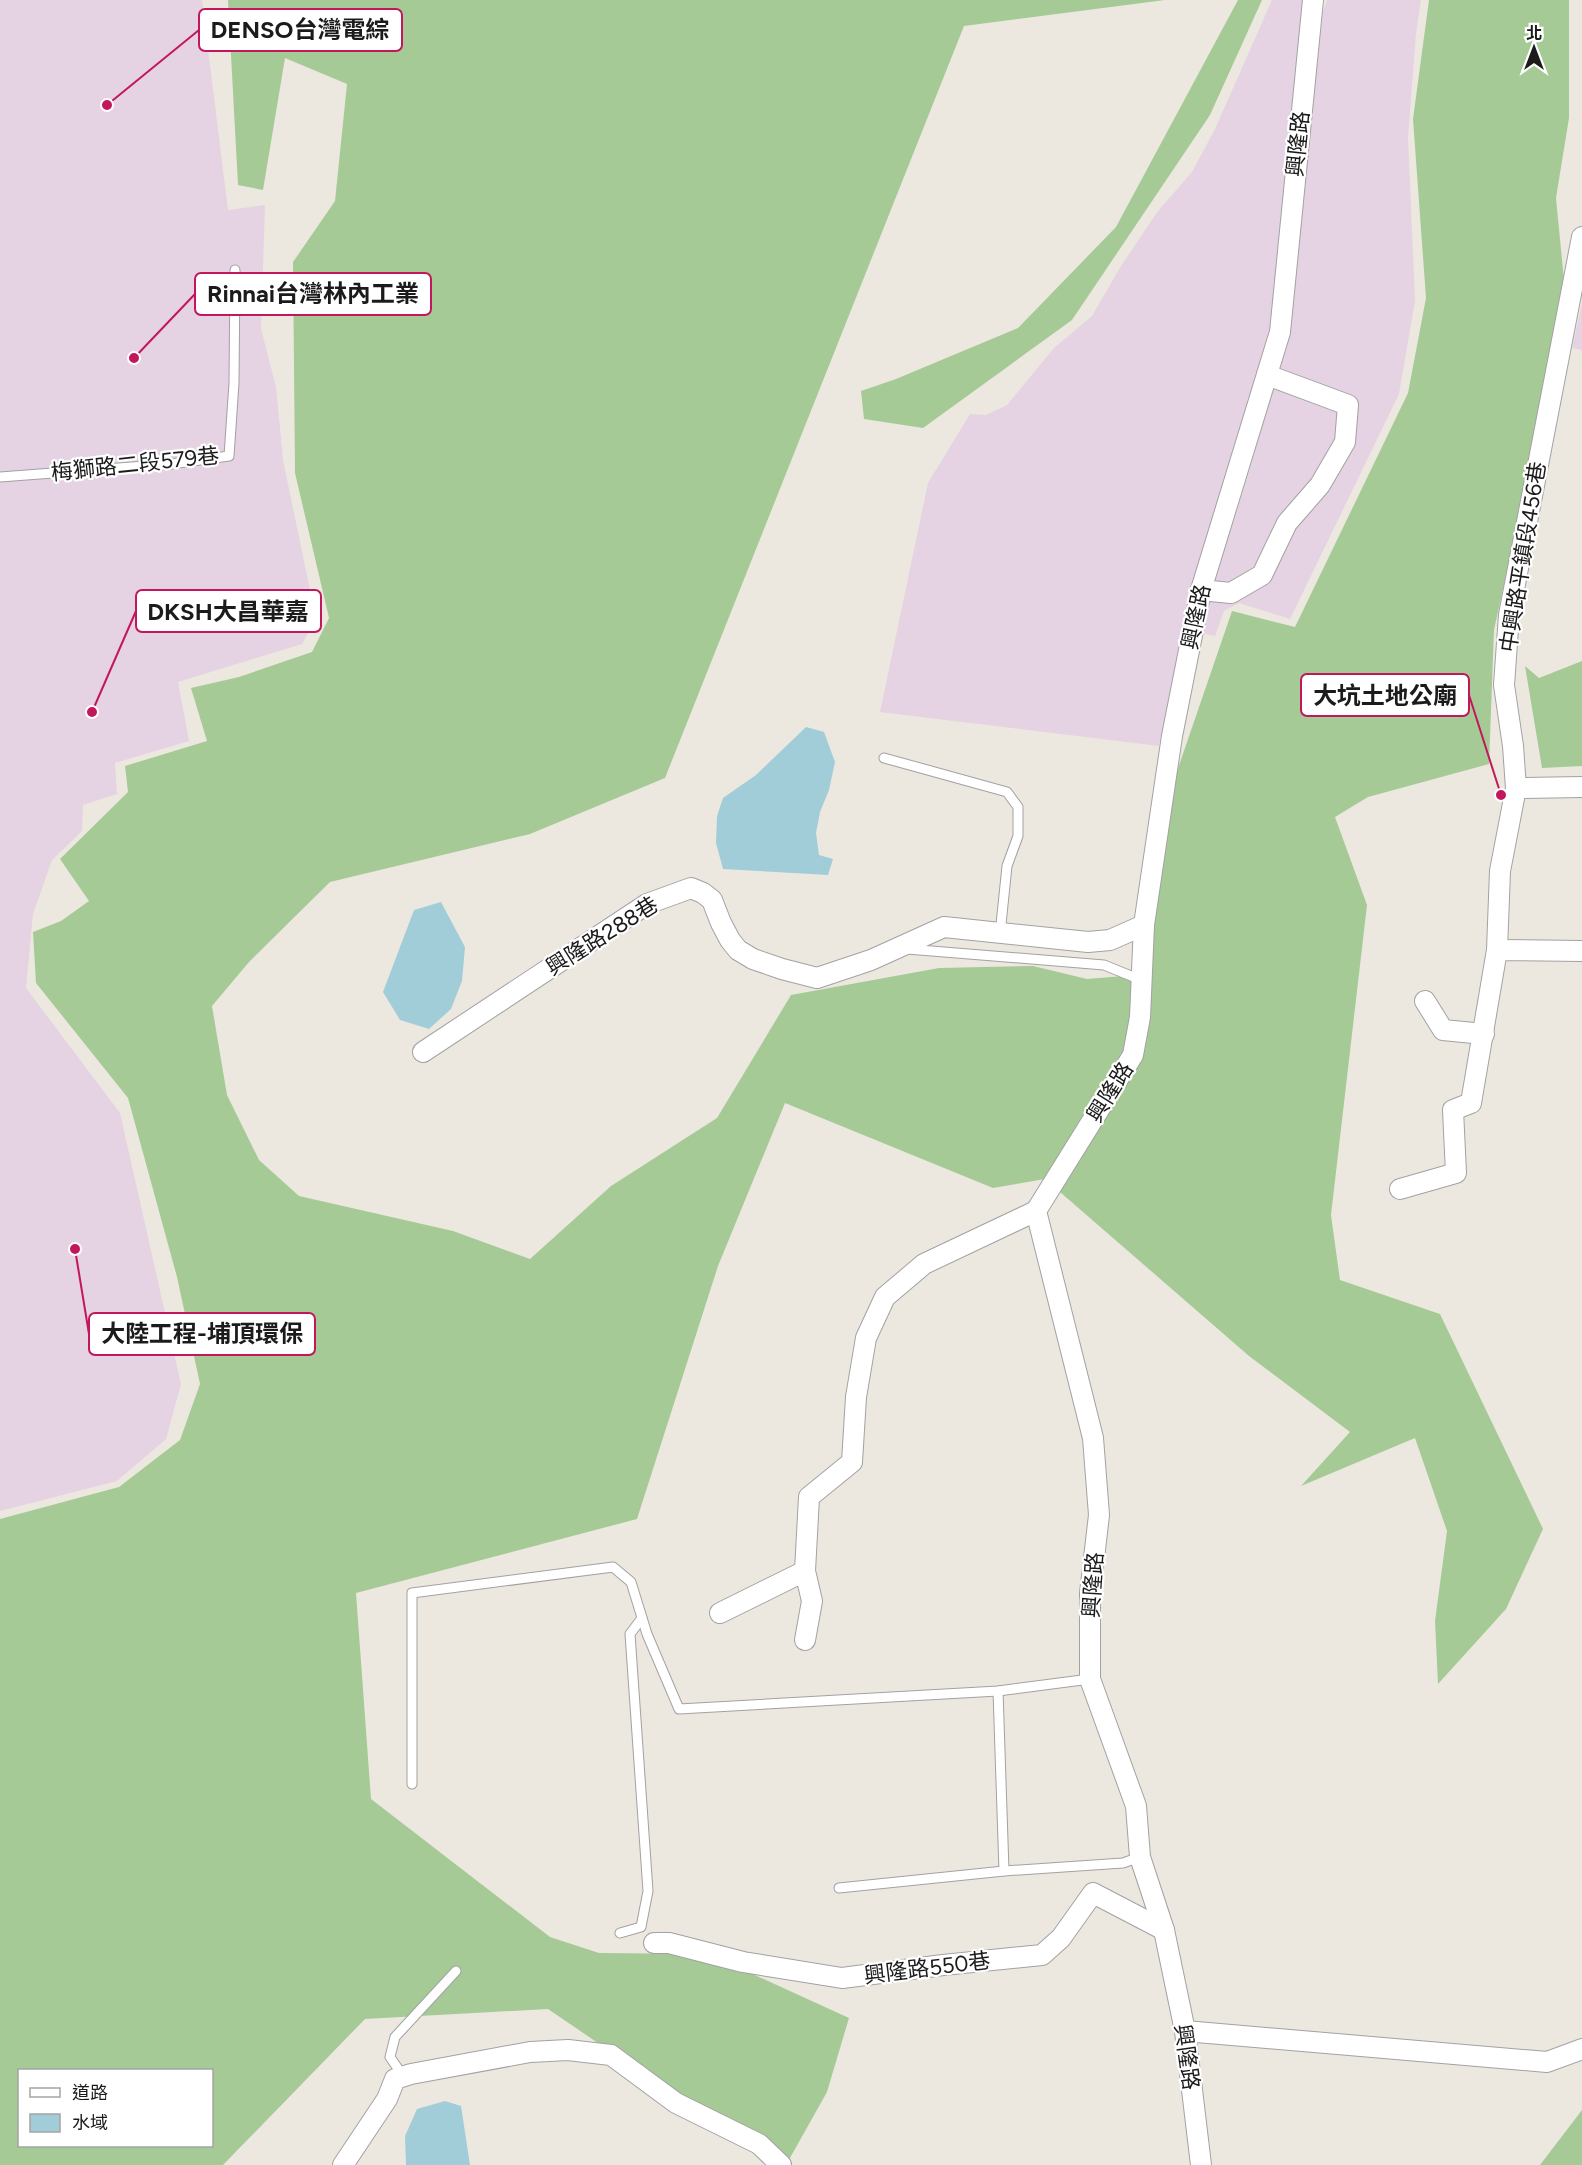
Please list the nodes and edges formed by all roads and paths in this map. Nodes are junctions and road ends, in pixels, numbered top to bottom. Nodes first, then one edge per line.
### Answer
1 (1313, 0) edge
2 (1582, 237) edge
3 (235, 270) dead end
4 (1267, 375) junction
5 (0, 477) edge
6 (1201, 590) junction
7 (884, 758) dead end
8 (1582, 787) edge
9 (1516, 788) junction
10 (1144, 925) junction
11 (1000, 934) junction
12 (898, 948) junction
13 (1497, 950) junction
14 (1582, 951) edge
15 (1141, 980) junction
16 (1425, 1001) dead end
17 (1484, 1034) junction
18 (423, 1052) dead end
19 (1400, 1189) dead end
20 (1036, 1211) junction
21 (805, 1570) junction
22 (720, 1613) dead end
23 (642, 1618) junction
24 (805, 1640) dead end
25 (1090, 1679) junction
26 (998, 1691) junction
27 (412, 1784) dead end
28 (1140, 1857) junction
29 (1004, 1872) junction
30 (839, 1888) dead end
31 (1164, 1930) junction
32 (620, 1933) dead end
33 (654, 1943) dead end
34 (456, 1971) dead end
35 (1185, 2031) junction
36 (1582, 2049) edge
37 (403, 2076) junction
38 (343, 2165) edge
39 (781, 2165) edge
40 (1201, 2165) edge

1 - 4 street, 興隆路
2 - 9 street, 中興路平鎮段456巷
3 - 5 lane, 梅獅路二段579巷
4 - 6 street, 興隆路
4 - 6 street
6 - 10 street, 興隆路
7 - 11 lane
8 - 9 street
9 - 13 street, 中興路平鎮段456巷
10 - 11 street, 興隆路288巷
10 - 15 street, 興隆路
11 - 12 street, 興隆路288巷
12 - 15 lane
12 - 18 street, 興隆路288巷
13 - 14 street
13 - 17 street, 中興路平鎮段456巷
15 - 20 street, 興隆路
16 - 17 street
17 - 19 street, 中興路平鎮段456巷
20 - 21 street
20 - 25 street, 興隆路
21 - 22 street
21 - 24 street
23 - 26 lane
23 - 27 lane
23 - 32 lane
25 - 26 lane
25 - 28 street, 興隆路
26 - 29 lane
28 - 29 lane
28 - 31 street, 興隆路
29 - 30 lane
31 - 33 street, 興隆路550巷
31 - 35 street, 興隆路
34 - 37 lane
35 - 36 street
35 - 40 street, 興隆路
37 - 38 street
37 - 39 street

